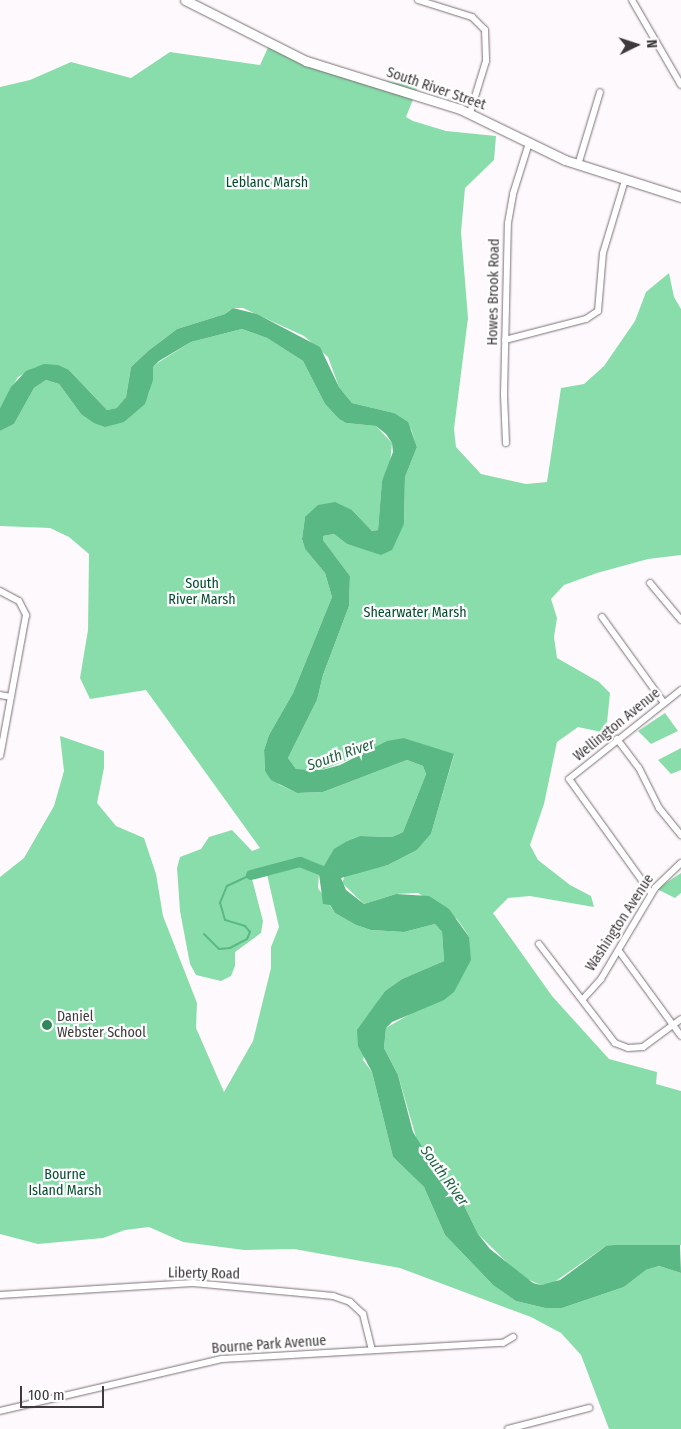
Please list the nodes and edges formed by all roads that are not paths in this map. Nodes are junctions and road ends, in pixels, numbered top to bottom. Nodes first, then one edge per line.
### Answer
1 (185, 0) edge
2 (418, 0) edge
3 (632, 0) edge
4 (681, 86) edge
5 (600, 92) dead end
6 (470, 113) junction
7 (529, 143) junction
8 (578, 165) junction
9 (625, 180) junction
10 (681, 197) edge
11 (505, 340) junction
12 (506, 443) dead end
13 (650, 584) dead end
14 (0, 592) edge
15 (602, 617) dead end
16 (681, 620) edge
17 (681, 690) edge
18 (0, 696) edge
19 (11, 697) junction
20 (664, 703) junction
21 (618, 739) junction
22 (0, 756) edge
23 (681, 835) edge
24 (681, 863) edge
25 (651, 893) junction
26 (539, 944) dead end
27 (619, 950) junction
28 (583, 999) junction
29 (681, 1019) edge
30 (673, 1025) junction
31 (681, 1036) edge
32 (0, 1295) edge
33 (513, 1336) dead end
34 (372, 1350) junction
35 (589, 1408) dead end
36 (0, 1411) edge
37 (508, 1429) edge

1 - 6 street, South River Street
2 - 6 street
3 - 4 street
5 - 8 street
6 - 7 street, South River Street
7 - 8 street, South River Street
7 - 11 street, Howes Brook Road
8 - 9 street, South River Street
9 - 10 street, South River Street
9 - 11 street
11 - 12 street, Howes Brook Road
13 - 16 street
14 - 19 street
15 - 20 street
17 - 20 street, Wellington Avenue
18 - 19 street
19 - 22 street
20 - 21 street, Wellington Avenue
21 - 23 street
21 - 25 street, Wellington Avenue
24 - 25 street, Washington Avenue
25 - 27 street, Washington Avenue
26 - 28 street
27 - 28 street, Washington Avenue
27 - 30 street
28 - 30 street
29 - 30 street
30 - 31 street
32 - 34 street, Liberty Road
33 - 34 street, Bourne Park Avenue
34 - 36 street, Bourne Park Avenue
35 - 37 street

